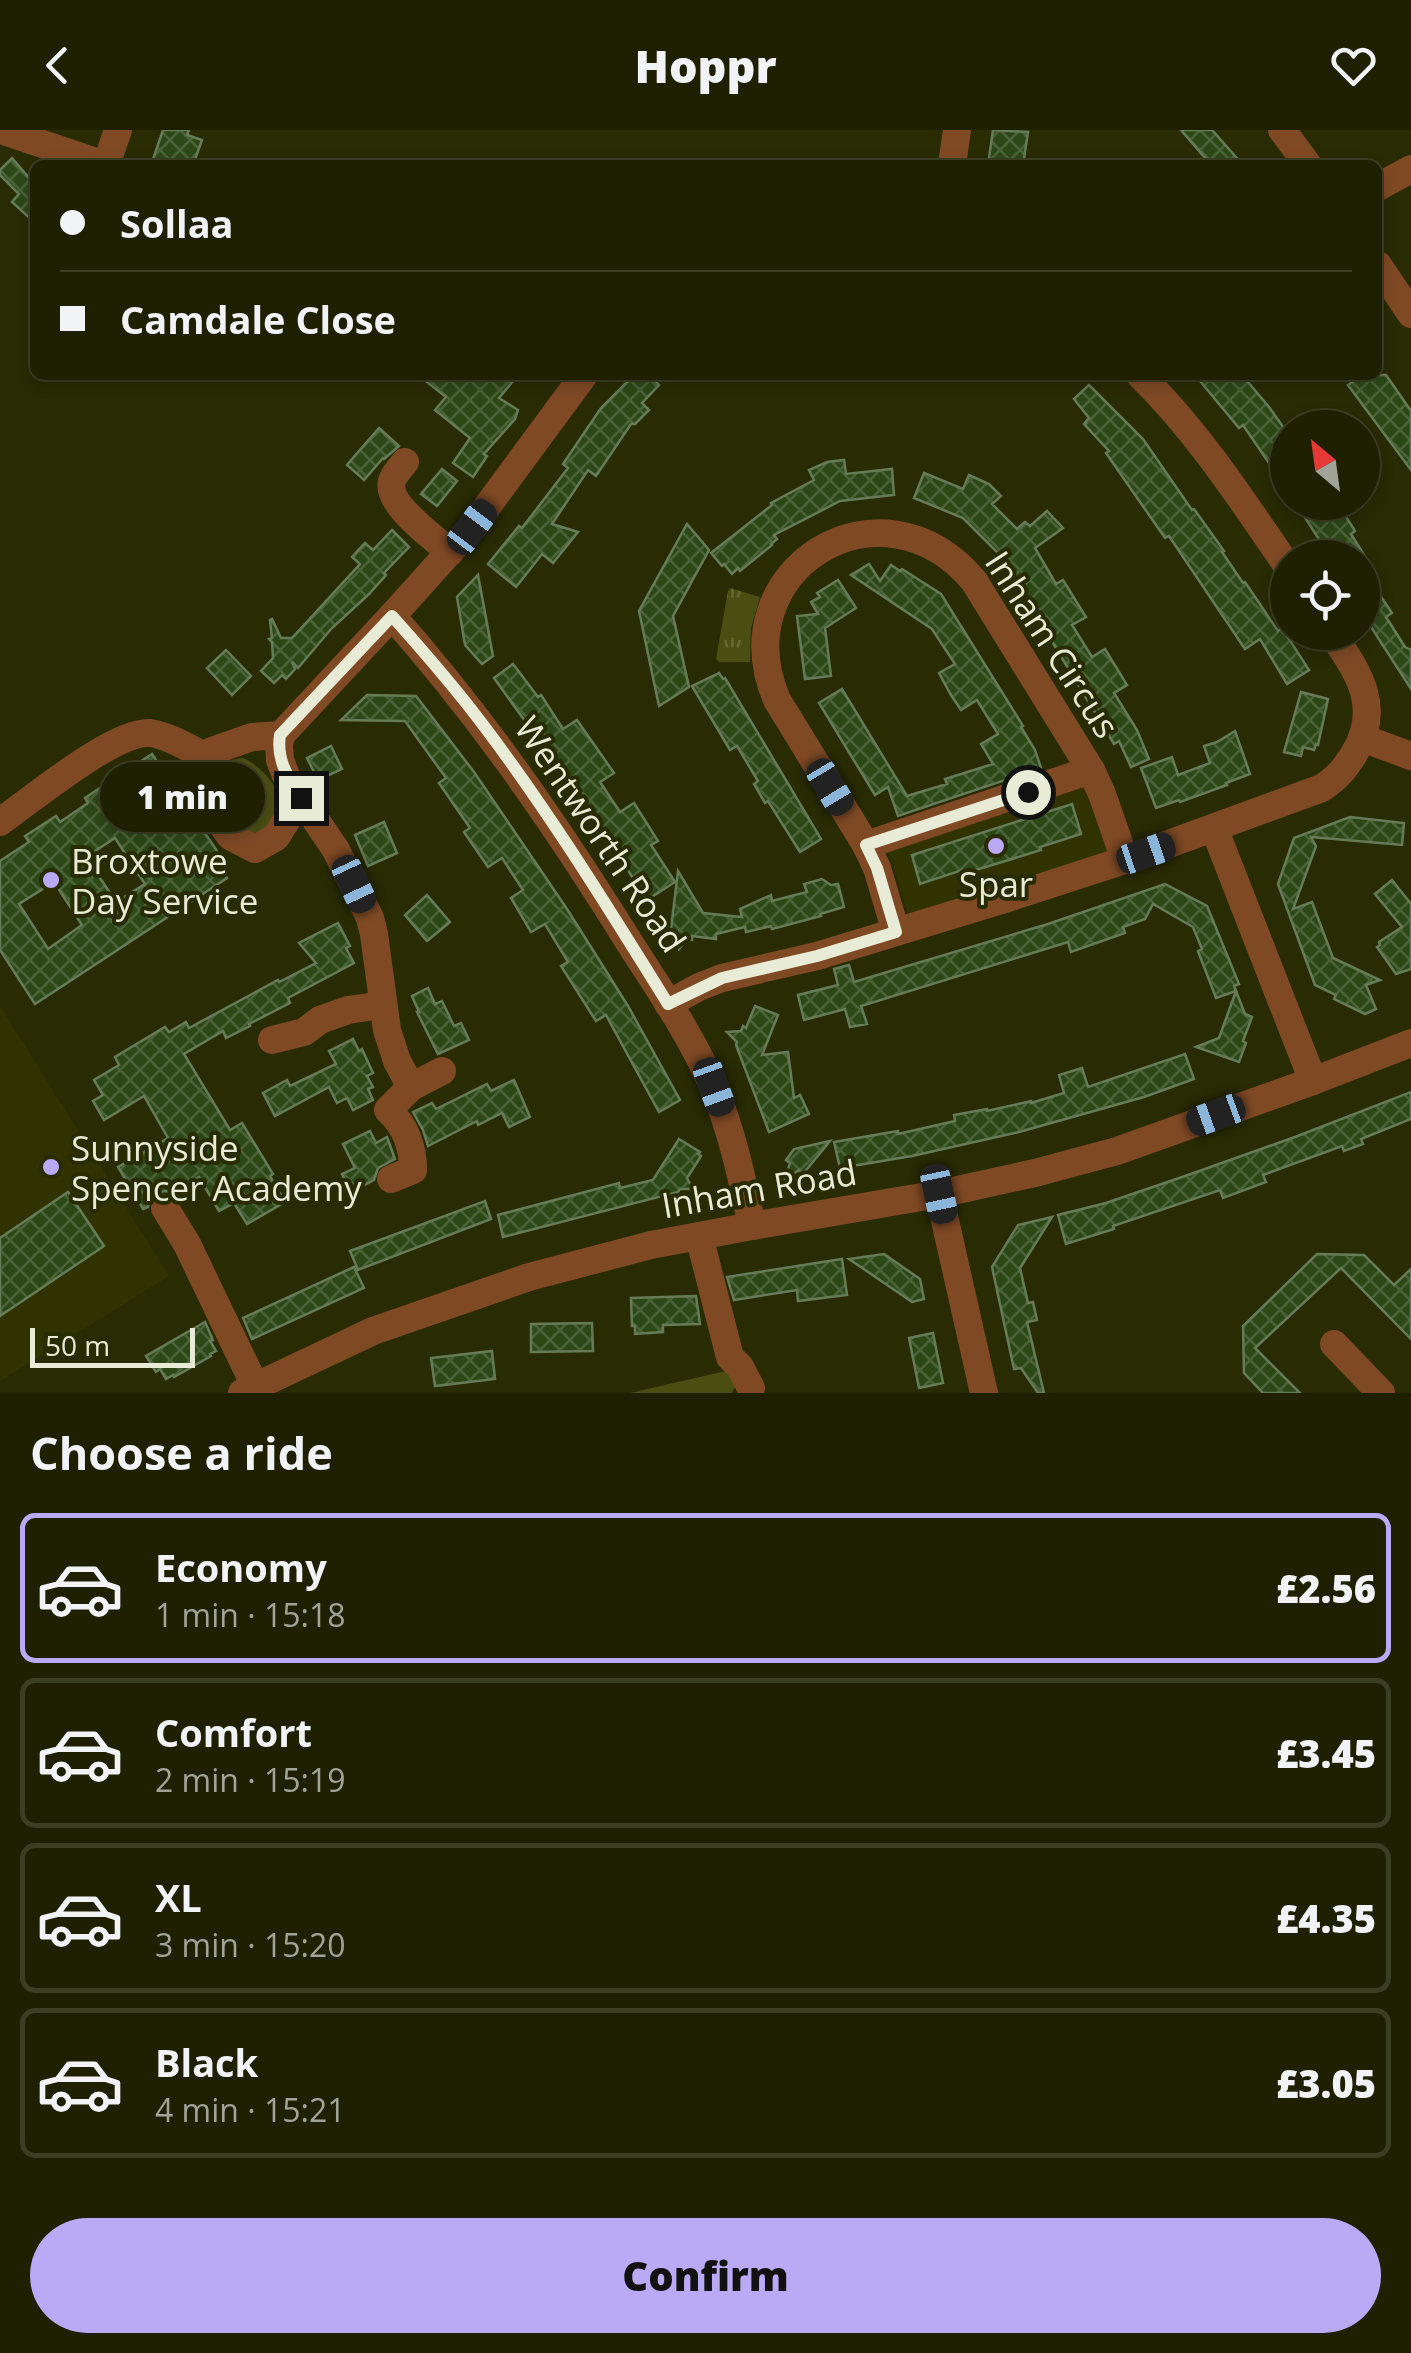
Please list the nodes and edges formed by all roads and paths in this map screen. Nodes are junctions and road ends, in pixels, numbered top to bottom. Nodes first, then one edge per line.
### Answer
1 (1, 130) edge
2 (118, 130) edge
3 (957, 130) edge
4 (1282, 130) edge
5 (91, 160) edge
6 (108, 160) edge
7 (953, 160) edge
8 (1304, 160) edge
9 (1411, 170) edge
10 (1382, 185) edge
11 (1382, 271) edge
12 (1411, 314) edge
13 (573, 380) edge
14 (1145, 380) edge
15 (405, 462) dead end
16 (1270, 541) edge
17 (450, 552) junction
18 (392, 616) junction
19 (1343, 650) edge
20 (280, 735) junction
21 (1362, 738) junction
22 (1411, 756) edge
23 (208, 758) junction
24 (1090, 770) junction
25 (301, 798) junction
26 (0, 822) edge
27 (1214, 828) junction
28 (866, 845) junction
29 (1125, 860) junction
30 (896, 932) junction
31 (382, 1004) junction
32 (668, 1004) junction
33 (272, 1040) dead end
34 (1411, 1043) edge
35 (442, 1071) dead end
36 (1314, 1080) junction
37 (411, 1087) junction
38 (391, 1179) dead end
39 (939, 1194) junction
40 (165, 1208) dead end
41 (752, 1226) junction
42 (700, 1236) junction
43 (1334, 1344) dead end
44 (751, 1388) dead end
45 (248, 1390) edge
46 (984, 1393) edge
47 (1381, 1393) edge

1 - 5 street
2 - 6 street
3 - 7 street
4 - 8 street
9 - 10 street
11 - 12 street
13 - 17 street
14 - 16 street
15 - 17 street
17 - 18 street
18 - 20 street
18 - 32 street, Wentworth Road
19 - 21 street
20 - 23 street
20 - 25 street
21 - 22 street
21 - 27 street
23 - 25 street
23 - 26 street
24 - 28 street
24 - 28 street, Inham Circus
24 - 29 street, Inham Circus
25 - 31 street
27 - 29 street
27 - 36 street
28 - 30 street, Inham Circus
29 - 30 street
30 - 32 street
31 - 33 street
31 - 37 street
32 - 41 street, Wentworth Road
34 - 36 street, Inham Road
35 - 37 street
36 - 39 street, Inham Road
37 - 38 street
39 - 41 street, Inham Road
39 - 46 street
40 - 45 street
41 - 42 street, Inham Road
42 - 44 street
42 - 45 street, Inham Road
43 - 47 street

